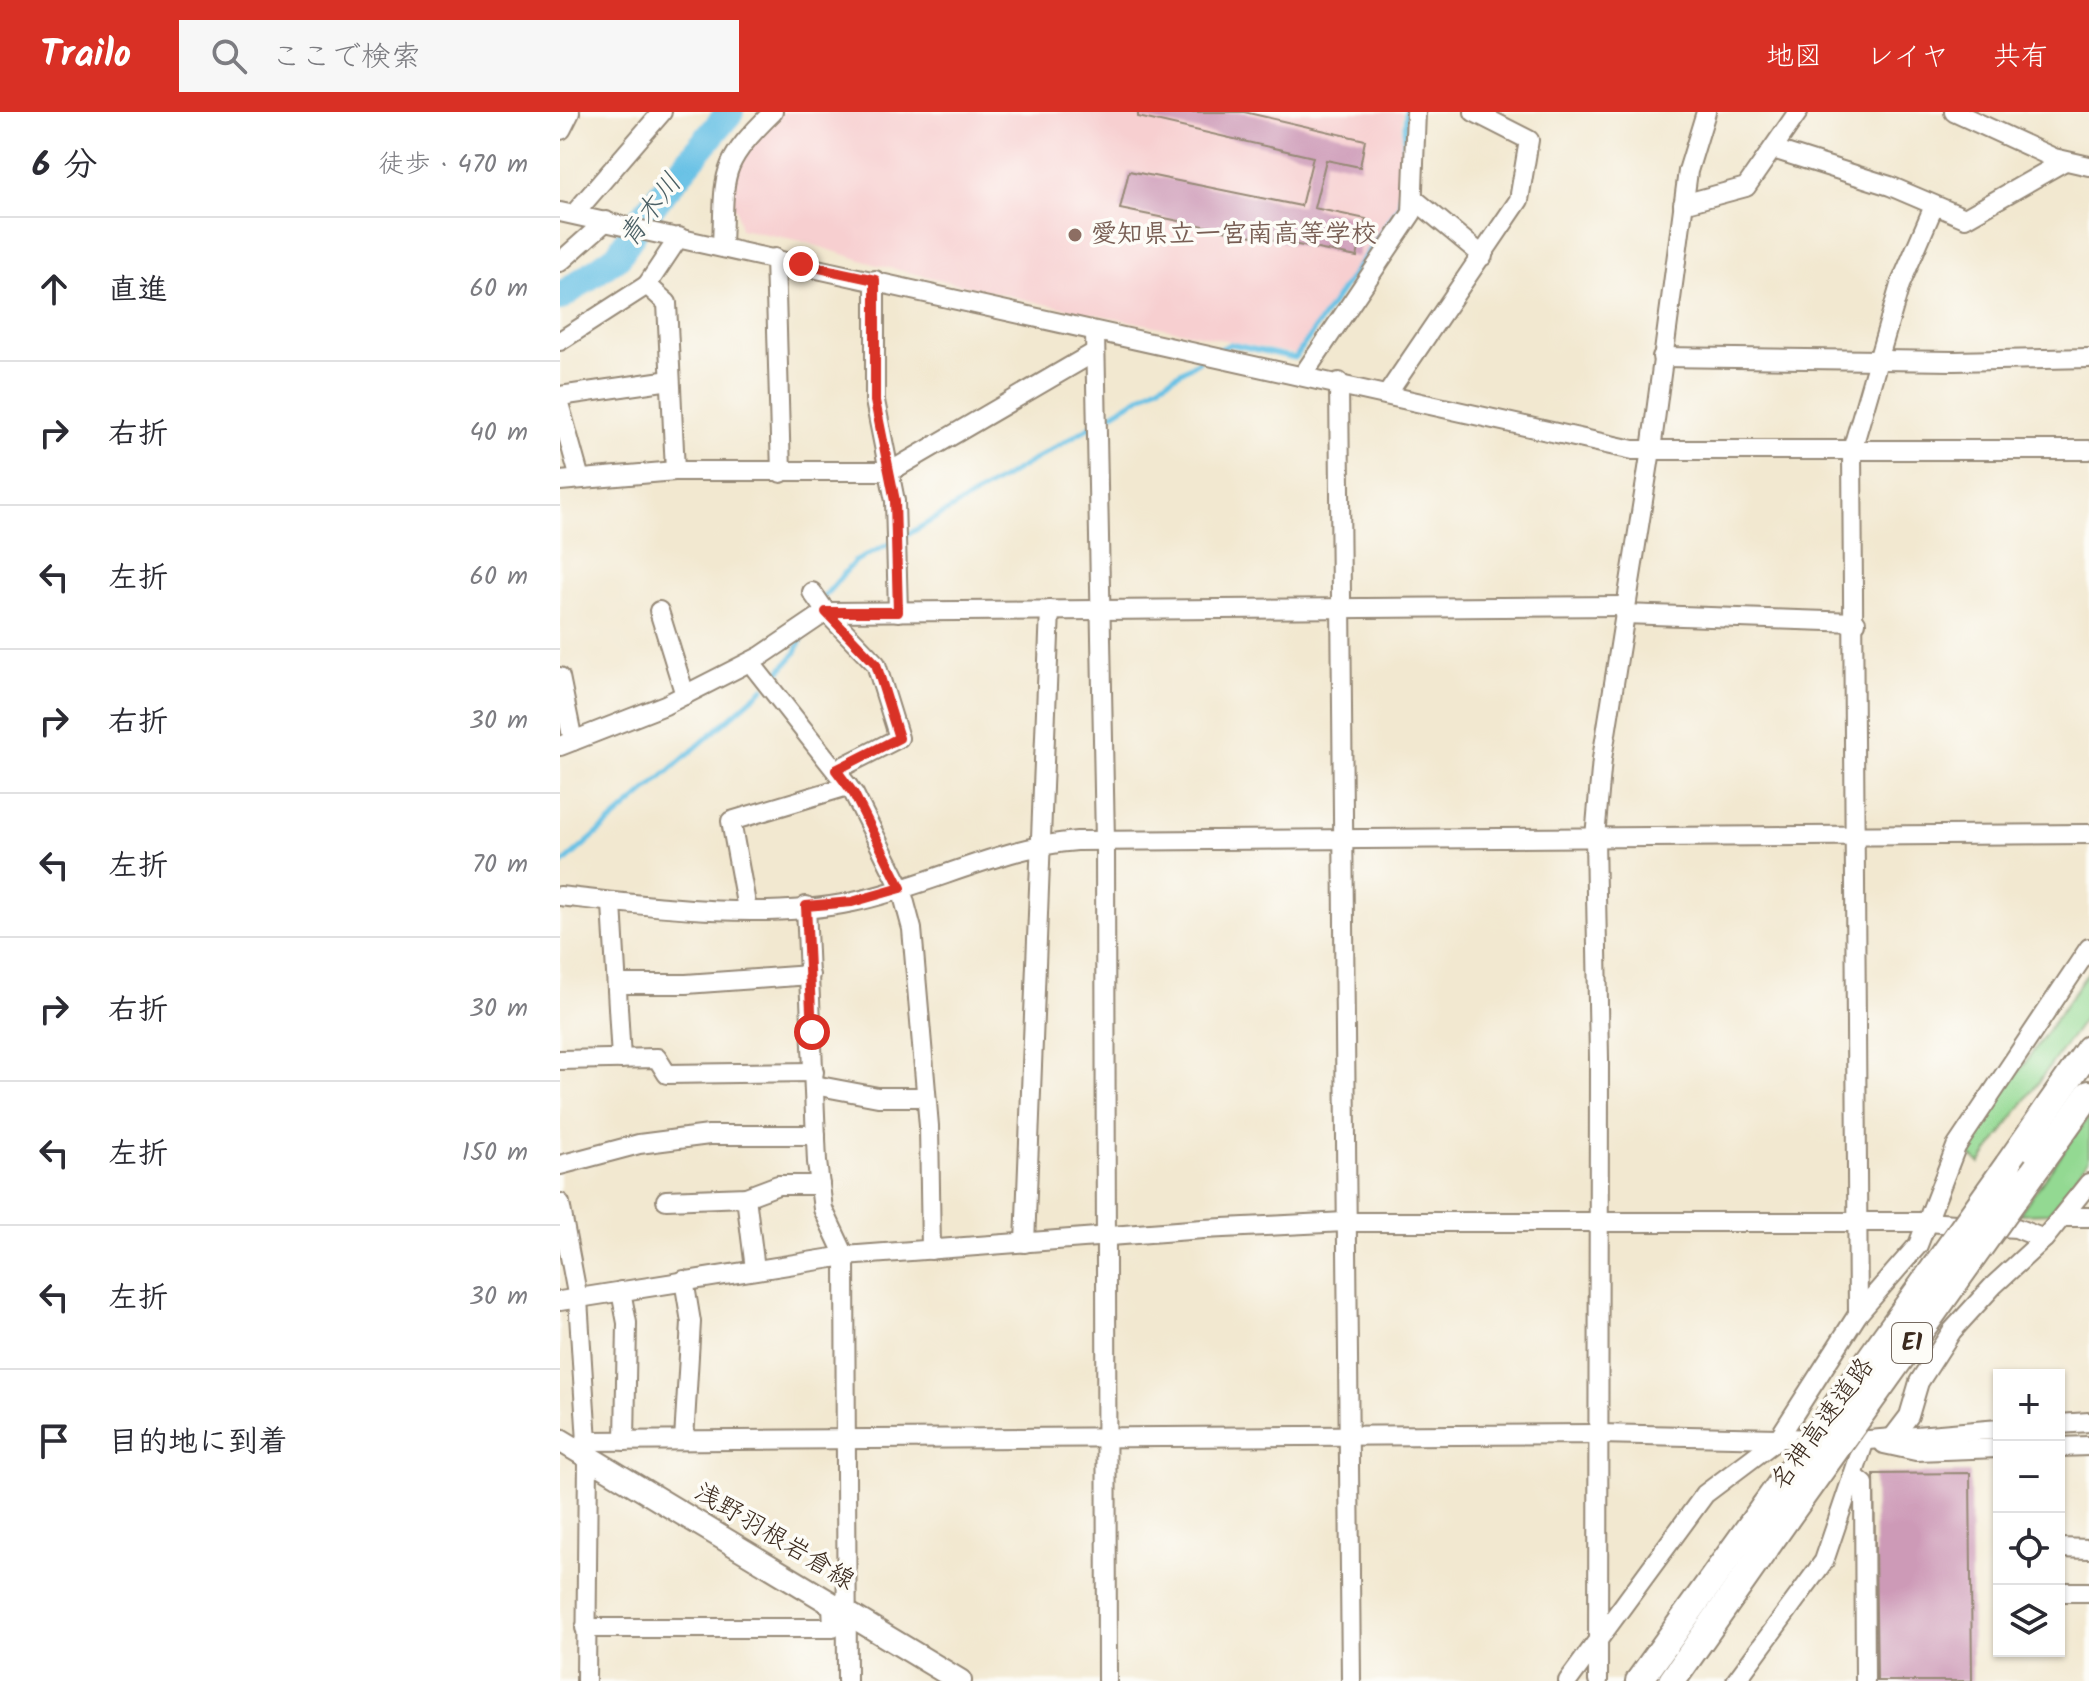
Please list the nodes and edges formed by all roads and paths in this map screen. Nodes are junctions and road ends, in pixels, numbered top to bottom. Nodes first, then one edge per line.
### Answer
1 (568, 112) edge
2 (662, 112) edge
3 (773, 112) edge
4 (1416, 112) edge
5 (1474, 112) edge
6 (1706, 112) edge
7 (1798, 112) edge
8 (1954, 112) edge
9 (560, 128) edge
10 (1773, 149) junction
11 (2065, 161) junction
12 (2089, 166) edge
13 (1413, 198) junction
14 (1683, 204) junction
15 (1934, 206) junction
16 (567, 213) edge
17 (606, 221) junction
18 (679, 237) junction
19 (722, 246) junction
20 (1483, 256) junction
21 (775, 258) junction
22 (560, 262) edge
23 (875, 280) junction
24 (647, 285) junction
25 (1095, 333) junction
26 (560, 341) edge
27 (1095, 352) junction
28 (1662, 357) junction
29 (2089, 358) edge
30 (1877, 360) junction
31 (1303, 375) junction
32 (670, 380) junction
33 (1339, 382) junction
34 (1388, 393) junction
35 (560, 396) edge
36 (560, 407) edge
37 (1651, 450) junction
38 (1852, 450) junction
39 (2089, 450) edge
40 (675, 471) junction
41 (891, 471) junction
42 (781, 473) junction
43 (580, 479) junction
44 (560, 481) edge
45 (812, 592) dead end
46 (1341, 608) junction
47 (1050, 610) junction
48 (1102, 610) junction
49 (1624, 610) junction
50 (659, 611) dead end
51 (826, 612) junction
52 (898, 612) junction
53 (1856, 622) junction
54 (750, 662) junction
55 (560, 677) edge
56 (685, 695) junction
57 (566, 744) edge
58 (836, 770) junction
59 (848, 786) junction
60 (1854, 834) junction
61 (2089, 834) edge
62 (1595, 837) junction
63 (1342, 839) junction
64 (1105, 841) junction
65 (1040, 844) junction
66 (901, 888) junction
67 (560, 896) edge
68 (612, 904) junction
69 (806, 906) junction
70 (747, 909) junction
71 (2089, 948) edge
72 (810, 975) junction
73 (618, 984) junction
74 (2089, 1049) edge
75 (621, 1059) junction
76 (560, 1060) edge
77 (814, 1078) junction
78 (2089, 1094) edge
79 (925, 1097) junction
80 (816, 1135) junction
81 (560, 1165) edge
82 (2089, 1183) edge
83 (820, 1185) junction
84 (746, 1197) junction
85 (666, 1200) dead end
86 (560, 1203) edge
87 (2063, 1217) junction
88 (2089, 1217) edge
89 (1596, 1221) junction
90 (1859, 1221) junction
91 (1345, 1222) junction
92 (1926, 1222) junction
93 (1108, 1236) junction
94 (2044, 1239) junction
95 (1025, 1243) junction
96 (931, 1250) junction
97 (845, 1256) junction
98 (755, 1269) junction
99 (684, 1280) junction
100 (621, 1291) junction
101 (569, 1300) edge
102 (1858, 1314) junction
103 (1913, 1399) junction
104 (2089, 1422) edge
105 (2065, 1424) edge
106 (1993, 1429) edge
107 (1939, 1433) junction
108 (1598, 1434) junction
109 (1349, 1435) junction
110 (1893, 1437) junction
111 (846, 1438) junction
112 (1104, 1438) junction
113 (1778, 1439) junction
114 (560, 1440) edge
115 (684, 1440) junction
116 (1867, 1440) junction
117 (625, 1441) junction
118 (2089, 1446) edge
119 (2065, 1447) edge
120 (1993, 1448) edge
121 (586, 1450) junction
122 (1854, 1476) junction
123 (1775, 1513) junction
124 (2065, 1548) edge
125 (2089, 1549) edge
126 (2065, 1592) edge
127 (2089, 1592) edge
128 (839, 1608) junction
129 (585, 1628) junction
130 (1598, 1638) junction
131 (586, 1681) edge
132 (847, 1681) edge
133 (960, 1681) edge
134 (1107, 1681) edge
135 (1351, 1681) edge
136 (1568, 1681) edge
137 (1598, 1681) edge
138 (1607, 1681) edge
139 (1639, 1681) edge
140 (1672, 1681) edge
141 (1736, 1681) edge
142 (1865, 1681) edge

1 - 9 main road
2 - 16 street
3 - 19 street
4 - 13 street
5 - 20 street
6 - 14 street
7 - 10 street
8 - 11 street
10 - 14 street
10 - 15 street
11 - 12 street
11 - 15 street
13 - 20 street
13 - 31 street
14 - 28 street
15 - 30 street
16 - 17 street
17 - 18 street
17 - 22 street
18 - 19 street
18 - 24 street
19 - 21 street
20 - 34 street
21 - 23 street
21 - 42 street
23 - 25 street
23 - 41 street
24 - 26 street
24 - 32 street
25 - 27 street
25 - 31 street
27 - 41 street
27 - 48 street
28 - 30 street
28 - 37 street
29 - 30 street
30 - 38 street
31 - 33 street
32 - 35 street
32 - 40 street
33 - 34 street
33 - 46 street
34 - 37 street
36 - 43 street
37 - 38 street
37 - 49 street
38 - 39 street
38 - 53 street
40 - 42 street
40 - 43 street
41 - 42 street
41 - 52 street
43 - 44 street
45 - 51 street
46 - 48 street
46 - 49 street
46 - 63 street
47 - 48 street
47 - 52 street
47 - 65 street
48 - 64 street
49 - 53 street
49 - 62 street
50 - 56 street
51 - 52 street
51 - 54 street
51 - 58 street
53 - 60 street
54 - 56 street
54 - 58 street
55 - 57 street
56 - 57 street
58 - 59 street
59 - 66 street
59 - 70 street
60 - 61 street
60 - 62 street
60 - 90 street
62 - 63 street
62 - 89 street
63 - 64 street
63 - 91 street
64 - 65 street
64 - 93 street
65 - 66 street
65 - 95 street
66 - 69 street
66 - 79 street
67 - 68 street
68 - 70 street
68 - 73 street
69 - 70 street
69 - 72 street
71 - 92 street
72 - 73 street
72 - 77 street
73 - 75 street
74 - 123 highway, 名神高速道路 / E1, bridge
75 - 76 street
75 - 77 street
77 - 79 street
77 - 80 street
78 - 123 highway, 名神高速道路 / E1, bridge
79 - 96 street
80 - 81 street
80 - 83 street
82 - 87 street
83 - 84 street
83 - 97 street
84 - 85 street
84 - 98 street
86 - 101 street
87 - 88 street
87 - 94 street
89 - 90 street
89 - 91 street
89 - 108 street
90 - 92 street
90 - 102 street
91 - 93 street
91 - 109 street
92 - 94 street
92 - 102 street
93 - 95 street
93 - 112 street
94 - 103 street
95 - 96 street
96 - 97 street
97 - 98 street
97 - 111 street
98 - 99 street
99 - 100 street
99 - 115 street
100 - 101 street
100 - 117 street
101 - 121 street
102 - 113 street
103 - 107 street
103 - 110 street
104 - 105 street
106 - 107 street
107 - 110 street
108 - 109 street
108 - 113 street
108 - 130 street
109 - 112 street
109 - 135 street
110 - 116 street
111 - 112 street
111 - 115 street
111 - 128 street
112 - 134 street
113 - 116 street
113 - 130 street
114 - 121 main road, 浅野羽根岩倉線
115 - 117 street
116 - 120 street
116 - 122 street
117 - 121 street
118 - 119 street
121 - 128 main road, 浅野羽根岩倉線
121 - 129 street
122 - 141 street
122 - 142 street
123 - 139 highway, 名神高速道路 / E1
123 - 140 highway, 名神高速道路 / E1
124 - 125 street
126 - 127 street
128 - 129 street
128 - 132 street
128 - 133 main road, 浅野羽根岩倉線
129 - 131 street
130 - 136 street
130 - 137 street
130 - 138 street

